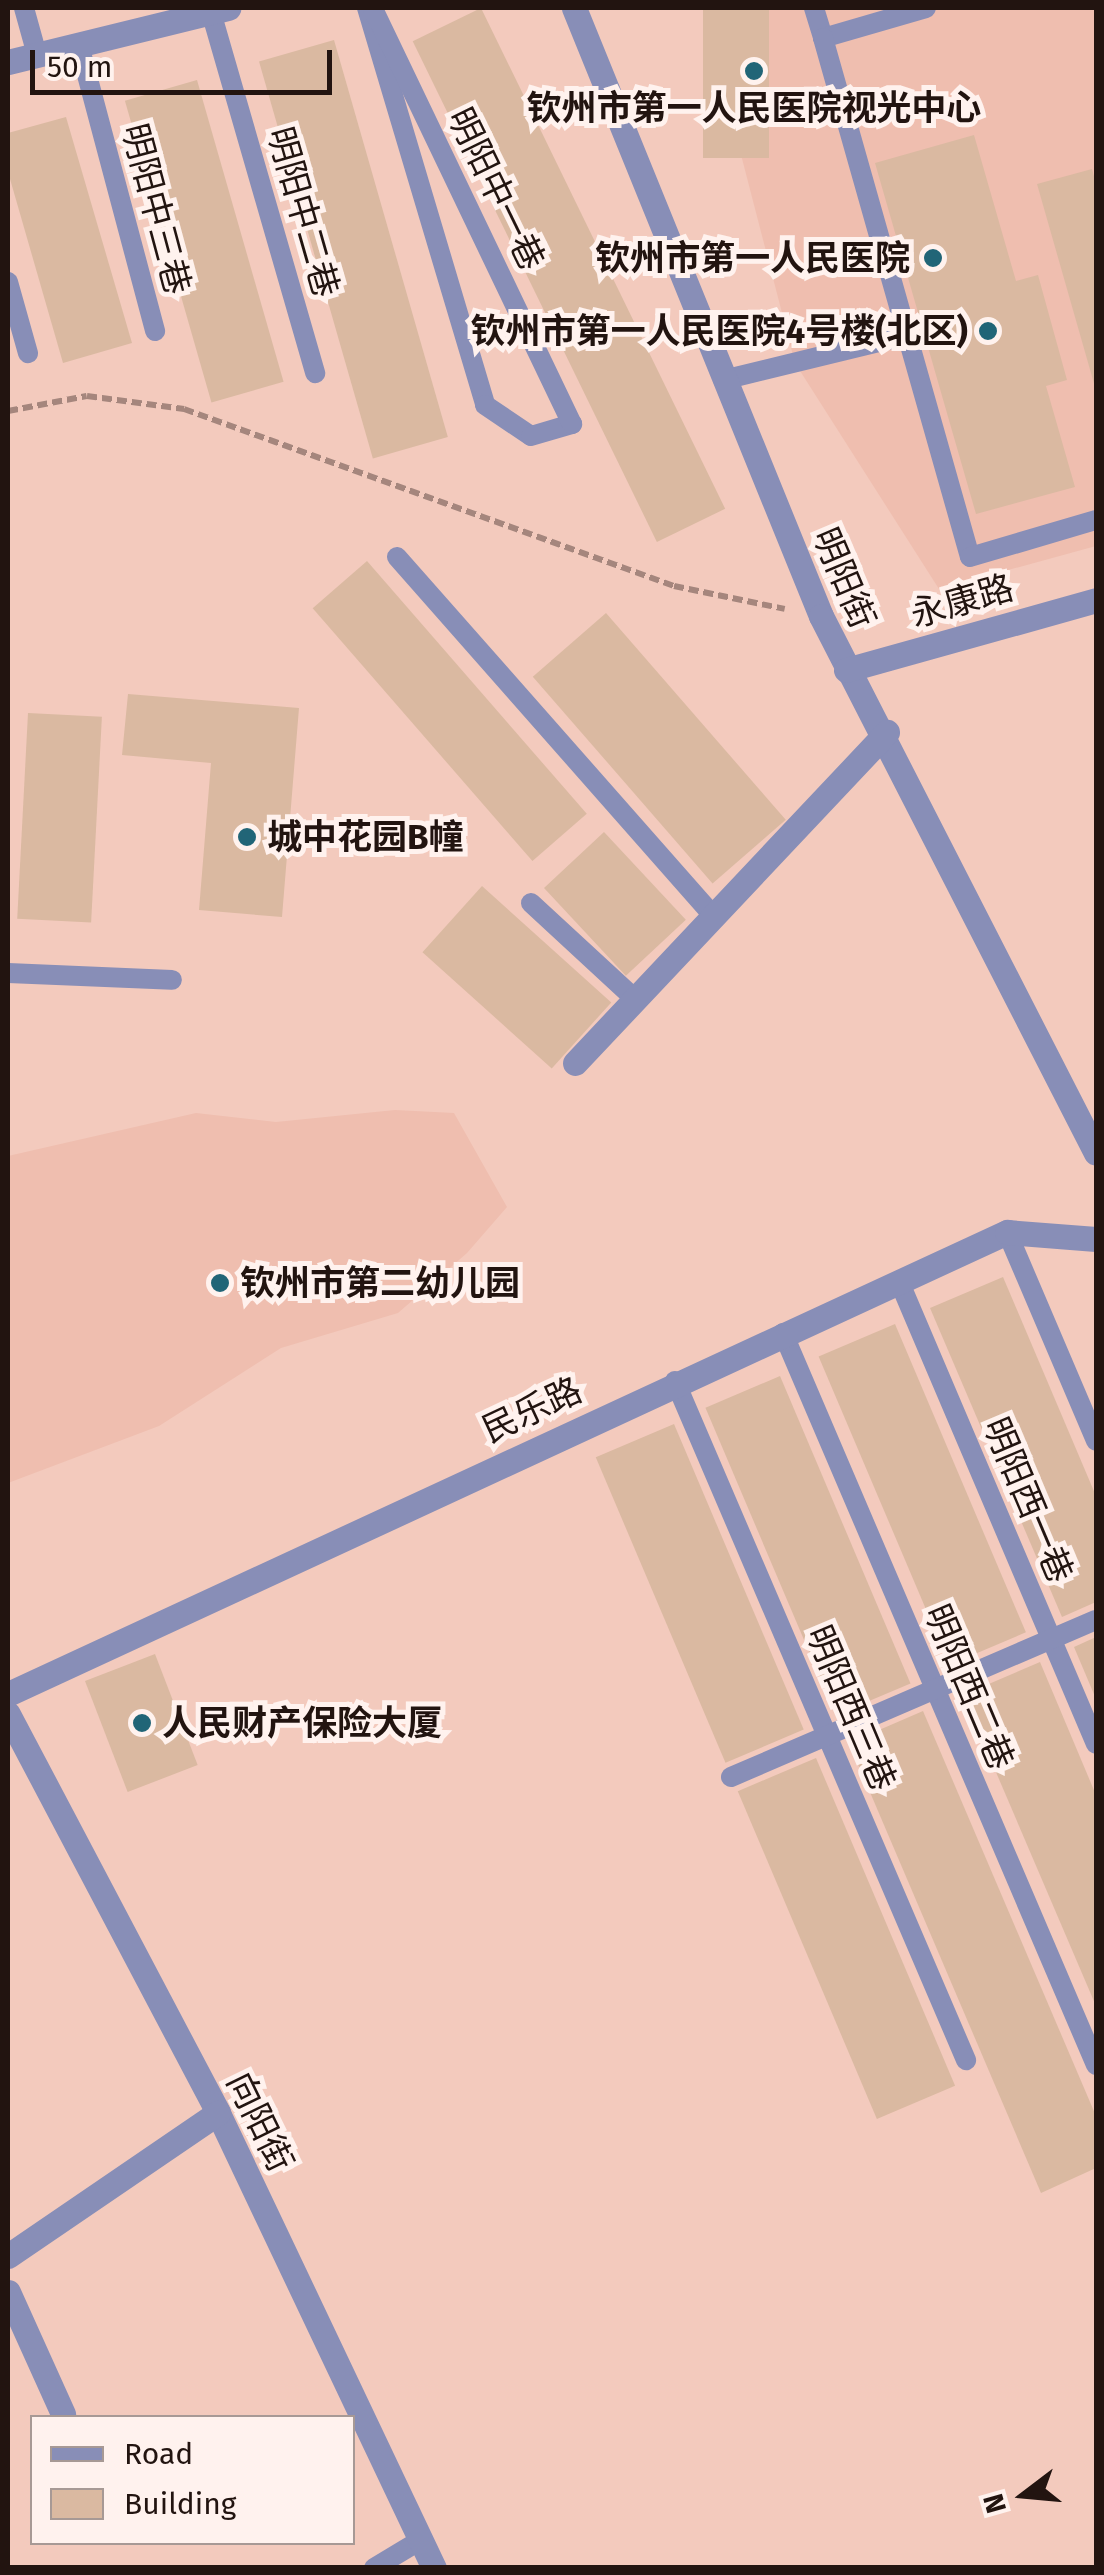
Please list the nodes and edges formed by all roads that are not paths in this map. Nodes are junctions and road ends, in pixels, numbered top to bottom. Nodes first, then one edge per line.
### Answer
1 (24, 8) edge
2 (370, 8) edge
3 (574, 8) edge
4 (814, 8) edge
5 (926, 8) edge
6 (220, 10) edge
7 (823, 38) junction
8 (79, 44) junction
9 (36, 55) junction
10 (8, 62) edge
11 (8, 282) edge
12 (155, 331) dead end
13 (907, 335) junction
14 (28, 353) dead end
15 (315, 373) dead end
16 (723, 380) junction
17 (1096, 520) edge
18 (397, 557) dead end
19 (1096, 600) edge
20 (846, 670) junction
21 (887, 732) junction
22 (531, 903) dead end
23 (714, 916) junction
24 (8, 973) edge
25 (172, 980) dead end
26 (635, 1000) junction
27 (575, 1064) dead end
28 (1096, 1153) edge
29 (1007, 1232) junction
30 (1096, 1239) edge
31 (899, 1281) junction
32 (784, 1333) junction
33 (675, 1381) junction
34 (1096, 1441) edge
35 (1096, 1620) edge
36 (1052, 1640) junction
37 (935, 1689) junction
38 (8, 1694) edge
39 (8, 1714) edge
40 (827, 1736) junction
41 (1096, 1744) edge
42 (732, 1777) dead end
43 (966, 2060) dead end
44 (1096, 2065) edge
45 (218, 2113) junction
46 (8, 2256) edge
47 (8, 2292) edge
48 (63, 2414) dead end
49 (420, 2541) junction
50 (374, 2568) edge
51 (434, 2568) edge

1 - 9 lane
2 - 2 lane, 明阳中一巷
3 - 16 street, 明阳街
4 - 7 lane
5 - 7 lane
6 - 8 street
6 - 15 lane, 明阳中二巷
7 - 13 lane
8 - 9 street
8 - 12 lane, 明阳中三巷
9 - 10 street
11 - 14 lane
13 - 16 lane
13 - 17 lane
16 - 20 street, 明阳街
18 - 23 lane
19 - 20 street, 永康路
20 - 21 street, 明阳街
21 - 23 street
21 - 28 street, 明阳街
22 - 26 lane
23 - 26 street
24 - 25 lane
26 - 27 street
29 - 30 street, 民乐路
29 - 31 street, 民乐路
29 - 34 lane
31 - 32 street, 民乐路
31 - 36 lane, 明阳西一巷
32 - 33 street, 民乐路
32 - 37 lane, 明阳西二巷
33 - 38 street, 民乐路
33 - 40 lane, 明阳西三巷
35 - 36 lane
36 - 37 lane
36 - 41 lane, 明阳西一巷
37 - 40 lane
37 - 44 lane, 明阳西二巷
39 - 45 street, 向阳街
40 - 42 lane
40 - 43 lane, 明阳西三巷
45 - 46 street
45 - 49 street, 向阳街
47 - 48 street
49 - 50 lane
49 - 51 street, 向阳街

